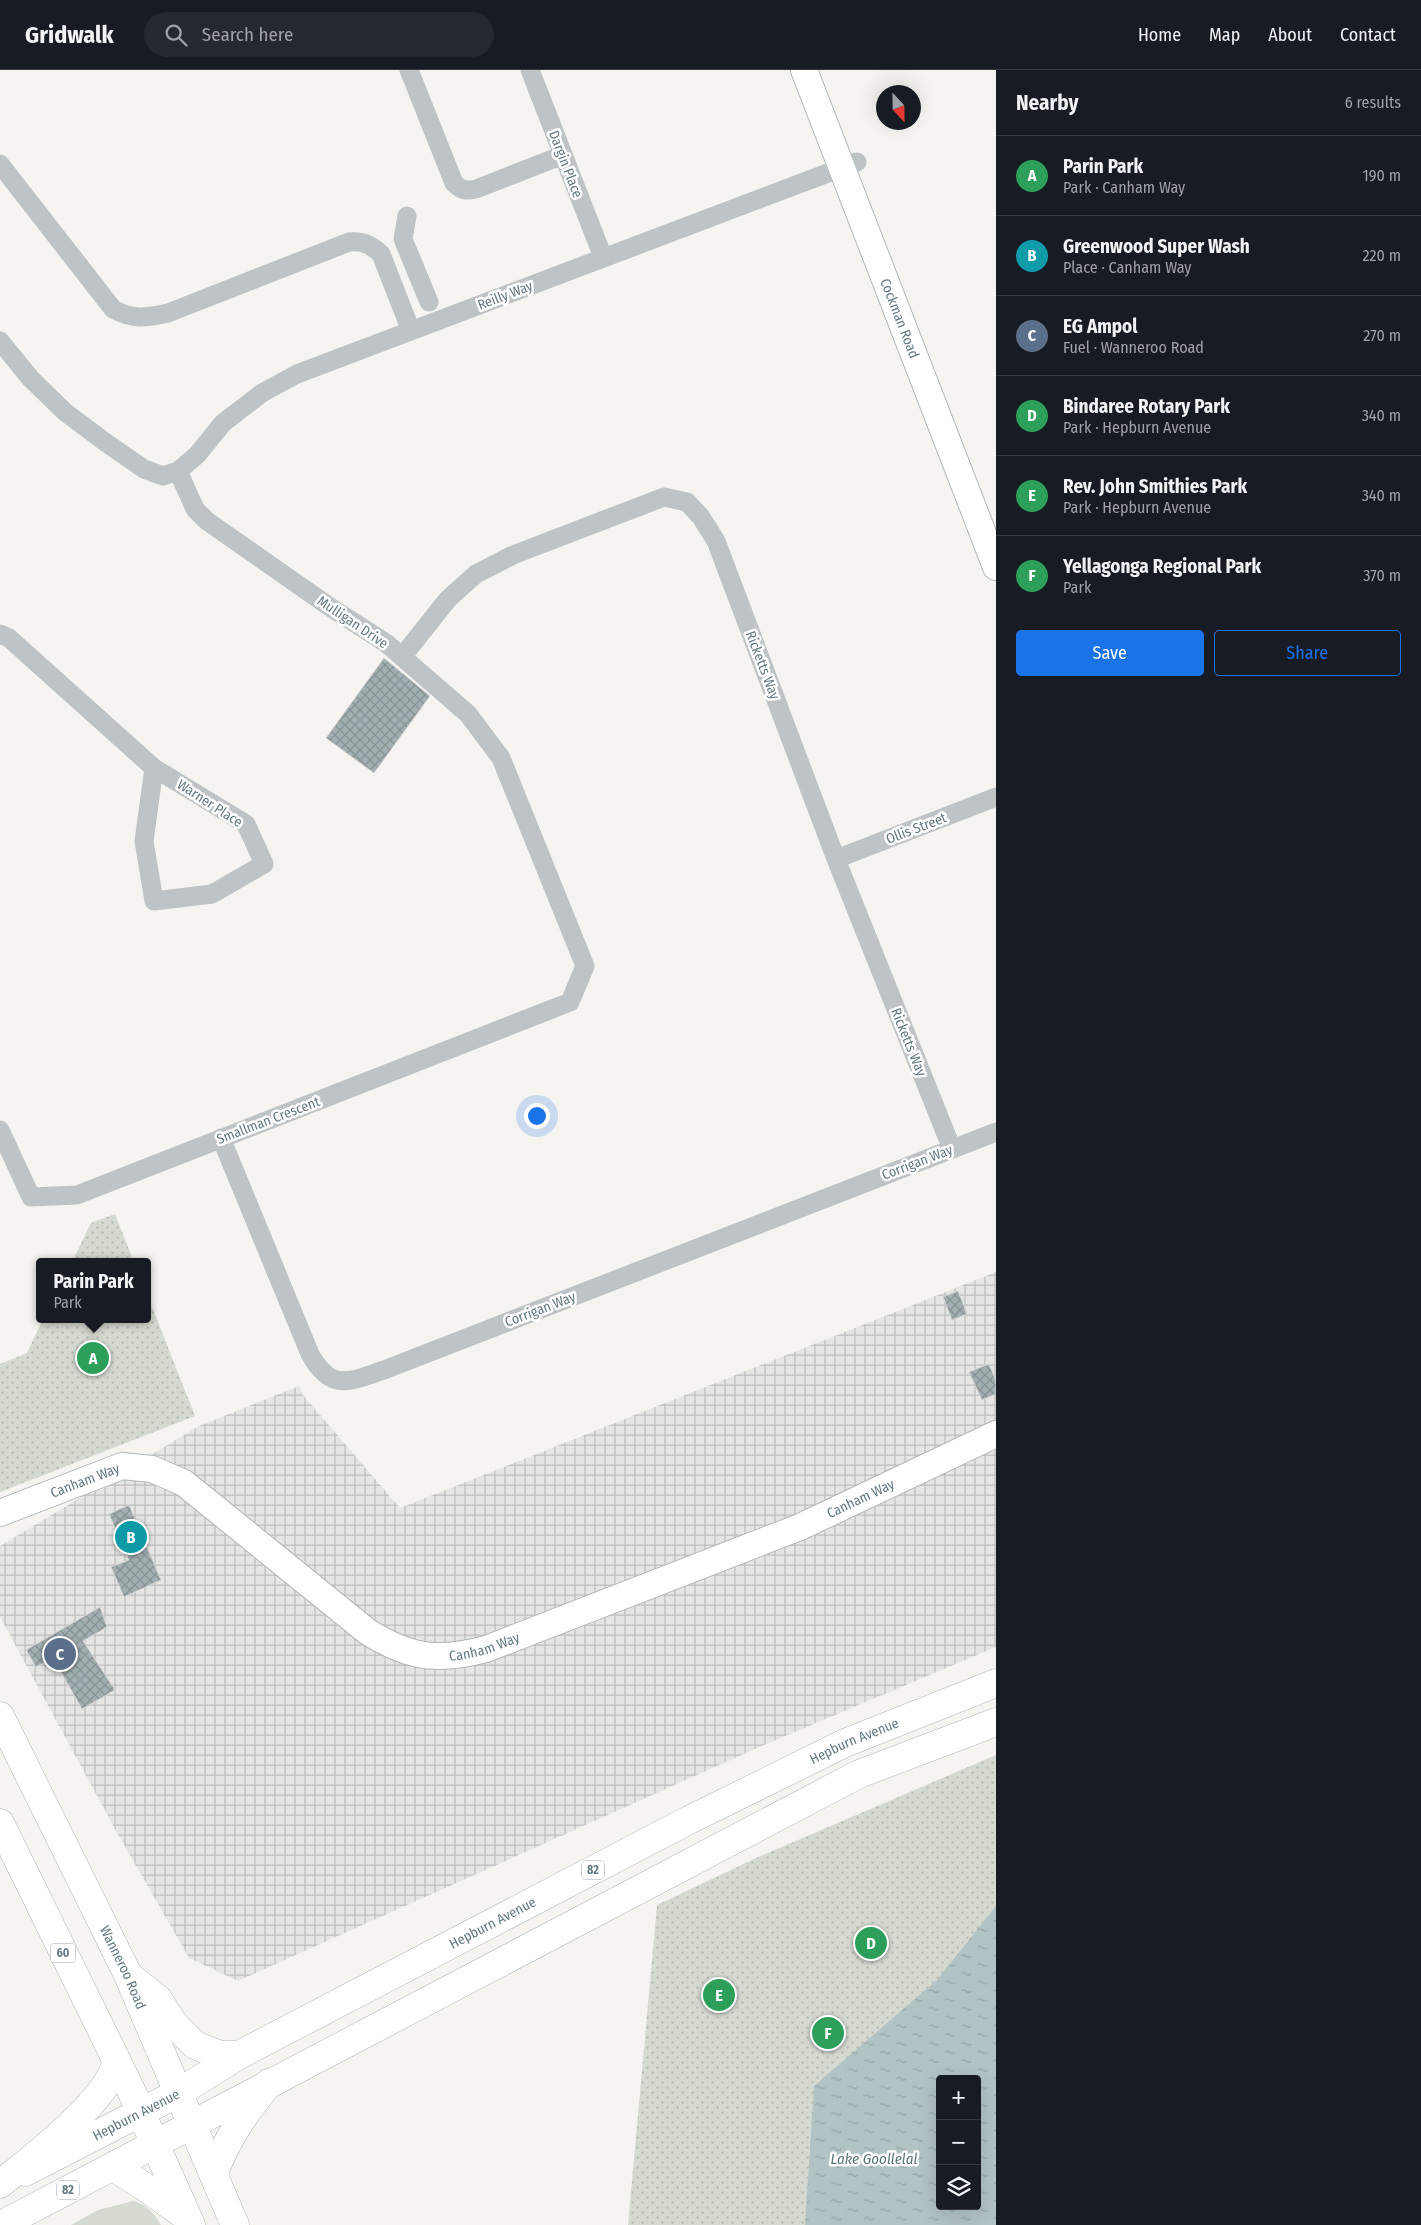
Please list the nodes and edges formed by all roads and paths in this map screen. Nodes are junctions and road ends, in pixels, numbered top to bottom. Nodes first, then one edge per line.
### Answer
1 (409, 70) edge
2 (530, 70) edge
3 (804, 70) edge
4 (820, 70) edge
5 (563, 155) junction
6 (0, 164) edge
7 (850, 165) junction
8 (407, 216) dead end
9 (602, 257) junction
10 (429, 302) dead end
11 (411, 331) junction
12 (0, 341) edge
13 (178, 471) junction
14 (996, 527) edge
15 (996, 566) edge
16 (0, 634) edge
17 (402, 657) junction
18 (154, 768) junction
19 (996, 797) edge
20 (836, 859) junction
21 (570, 1002) joint
22 (0, 1130) edge
23 (996, 1132) edge
24 (221, 1138) junction
25 (952, 1149) junction
26 (996, 1434) edge
27 (996, 1451) edge
28 (0, 1512) edge
29 (0, 1530) edge
30 (996, 1682) edge
31 (0, 1716) edge
32 (996, 1722) edge
33 (0, 1823) edge
34 (127, 1973) junction
35 (239, 2055) junction
36 (116, 2063) junction
37 (269, 2083) junction
38 (178, 2093) junction
39 (140, 2112) junction
40 (192, 2124) junction
41 (155, 2145) junction
42 (113, 2167) junction
43 (214, 2173) junction
44 (0, 2184) edge
45 (190, 2222) edge
46 (1, 2225) edge
47 (235, 2225) edge

1 - 5 street
2 - 5 street, Dargin Place
3 - 7 main road, Cockman Road
4 - 7 main road, Cockman Road
5 - 9 street, Dargin Place
6 - 11 street
7 - 9 street, Reilly Way
7 - 14 main road, Cockman Road
7 - 15 main road, Cockman Road
8 - 10 street
9 - 11 street, Reilly Way
11 - 13 street, Reilly Way
12 - 13 street
13 - 17 street, Mulligan Drive
16 - 18 street, Warner Place
17 - 20 street, Ricketts Way
17 - 21 street, Mulligan Drive
18 - 18 street, Warner Place
19 - 20 street, Ollis Street
20 - 25 street, Ricketts Way
21 - 24 street, Smallman Crescent
22 - 24 street, Smallman Crescent
23 - 25 street, Corrigan Way
24 - 25 street, Corrigan Way
26 - 28 main road, Canham Way
27 - 29 main road, Canham Way
30 - 35 main road, Hepburn Avenue / 82
31 - 34 main road, Wanneroo Road
32 - 37 main road, 82
33 - 36 main road, 60
34 - 35 main road
34 - 38 main road, Wanneroo Road
35 - 38 main road, Hepburn Avenue / 82
36 - 39 main road, 60
36 - 44 main road
37 - 40 main road, 82
37 - 43 main road
38 - 39 main road, Hepburn Avenue / 82
38 - 40 main road, Wanneroo Road
39 - 41 main road, 60
39 - 44 main road, Hepburn Avenue / 82
40 - 41 main road, 82
40 - 43 main road, Wanneroo Road
41 - 42 main road, 82
41 - 45 main road, 60
42 - 45 main road
42 - 46 main road, 82
43 - 47 main road, Wanneroo Road

